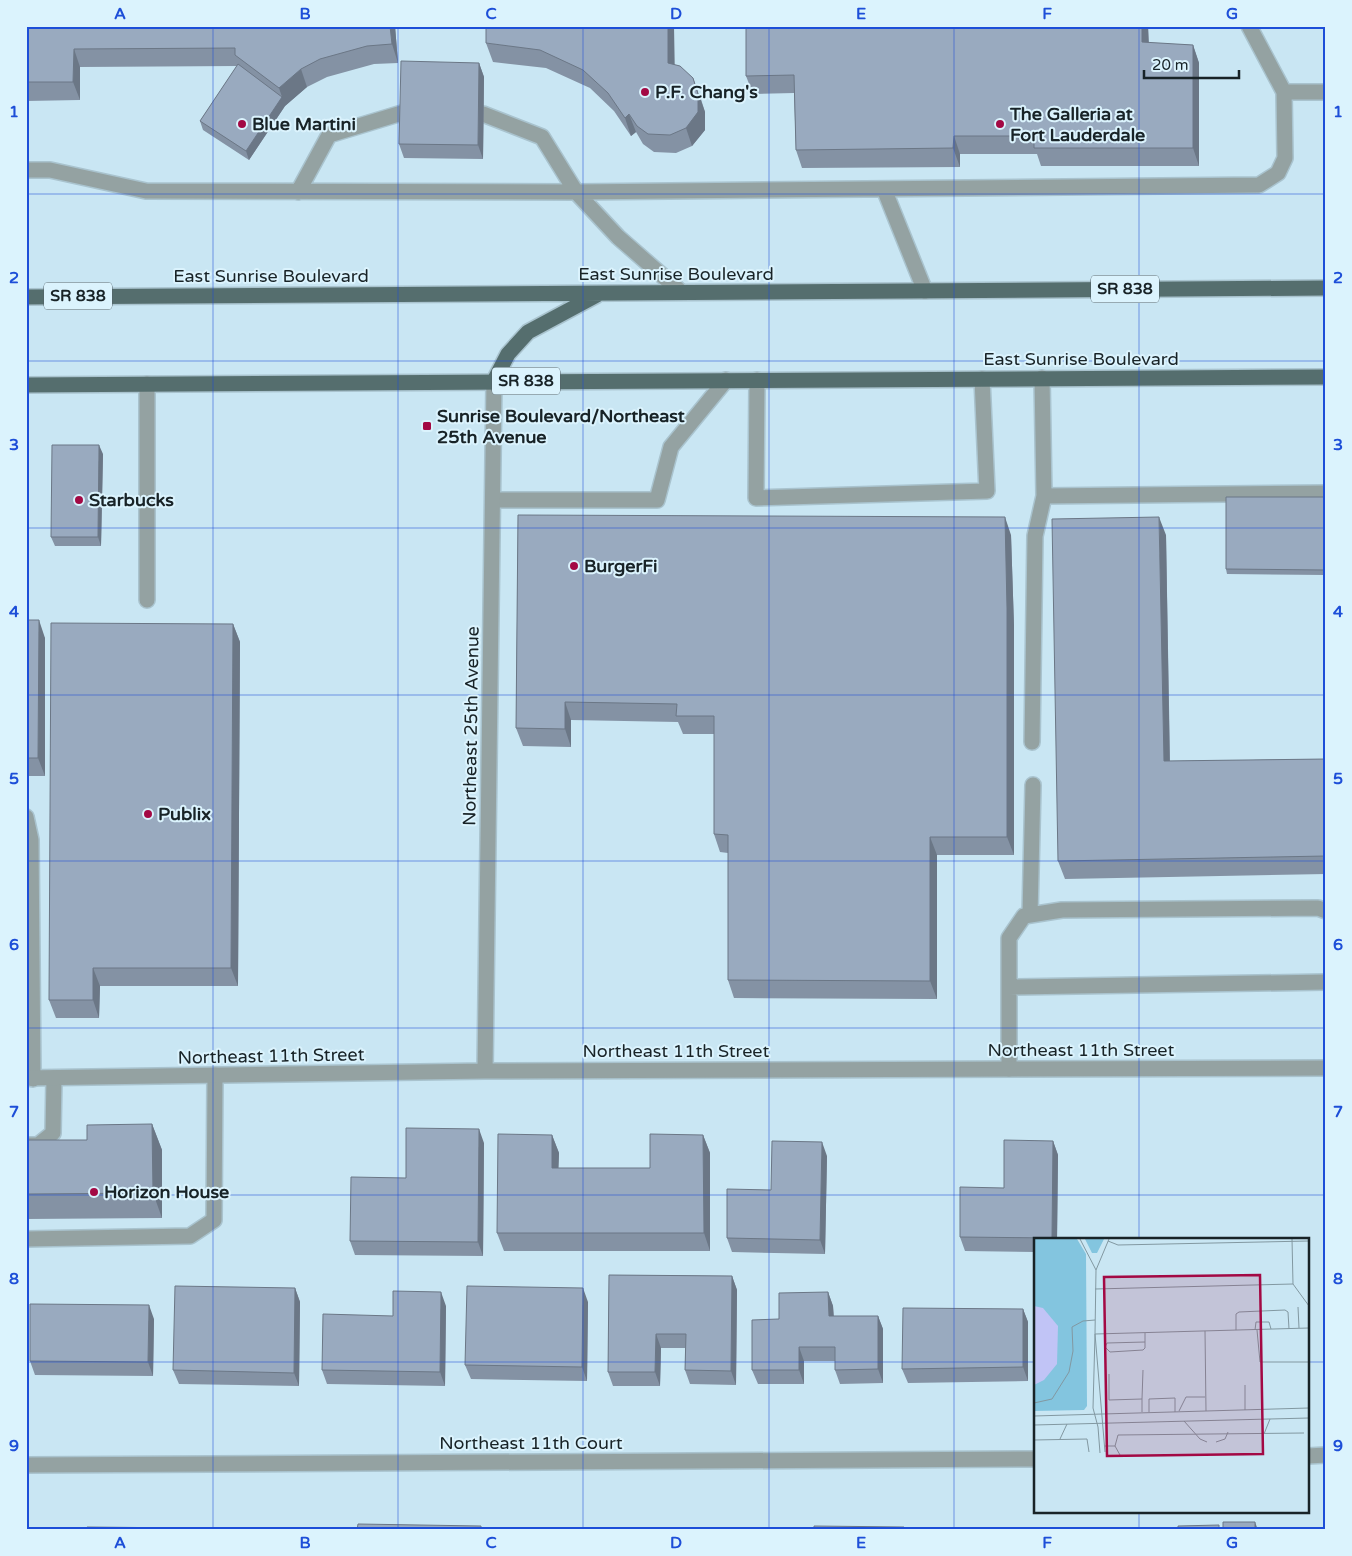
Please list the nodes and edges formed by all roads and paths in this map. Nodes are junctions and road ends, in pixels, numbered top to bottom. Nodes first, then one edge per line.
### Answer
1 (1249, 26) edge
2 (1284, 92) junction
3 (1326, 92) edge
4 (405, 112) edge
5 (483, 114) dead end
6 (26, 170) edge
7 (884, 189) junction
8 (298, 192) junction
9 (576, 192) junction
10 (1326, 288) edge
11 (925, 291) junction
12 (680, 292) junction
13 (600, 293) junction
14 (26, 297) edge
15 (1326, 377) edge
16 (1042, 378) junction
17 (982, 379) junction
18 (726, 380) junction
19 (757, 380) junction
20 (494, 381) junction
21 (147, 384) junction
22 (26, 385) edge
23 (1326, 493) edge
24 (1044, 496) junction
25 (492, 500) junction
26 (147, 600) dead end
27 (1032, 742) dead end
28 (1033, 785) dead end
29 (26, 817) edge
30 (1326, 911) edge
31 (1030, 915) junction
32 (1326, 982) edge
33 (1009, 987) junction
34 (1326, 1068) edge
35 (1008, 1069) junction
36 (486, 1071) junction
37 (216, 1076) junction
38 (54, 1078) junction
39 (30, 1079) edge
40 (26, 1144) edge
41 (26, 1239) edge
42 (1326, 1455) edge
43 (1310, 1456) edge
44 (1034, 1459) edge
45 (26, 1465) edge

1 - 2 street
2 - 3 street
2 - 7 street
4 - 8 street
5 - 9 street
6 - 8 street
7 - 9 street
7 - 11 street
8 - 9 street
9 - 12 street
10 - 11 main road, East Sunrise Boulevard / SR 838
11 - 12 main road, East Sunrise Boulevard / SR 838
12 - 13 main road, East Sunrise Boulevard / SR 838
13 - 14 main road, East Sunrise Boulevard / SR 838
13 - 20 main road
15 - 16 main road, East Sunrise Boulevard / SR 838
16 - 17 main road, East Sunrise Boulevard / SR 838
16 - 24 street
17 - 19 main road, East Sunrise Boulevard / SR 838
17 - 19 street
18 - 19 main road, East Sunrise Boulevard / SR 838
18 - 20 main road, East Sunrise Boulevard / SR 838
18 - 25 street
20 - 21 main road, East Sunrise Boulevard / SR 838
20 - 25 street, Northeast 25th Avenue
21 - 22 main road, East Sunrise Boulevard / SR 838
21 - 26 street
23 - 24 street
24 - 27 street
25 - 36 street, Northeast 25th Avenue
28 - 31 street
29 - 39 street
30 - 31 street
31 - 33 street
32 - 33 street
33 - 35 street
34 - 35 street, Northeast 11th Street
35 - 36 street, Northeast 11th Street
36 - 37 street, Northeast 11th Street
37 - 38 street, Northeast 11th Street
37 - 41 street
38 - 39 street, Northeast 11th Street
38 - 40 street
42 - 43 street
44 - 45 street, Northeast 11th Court

